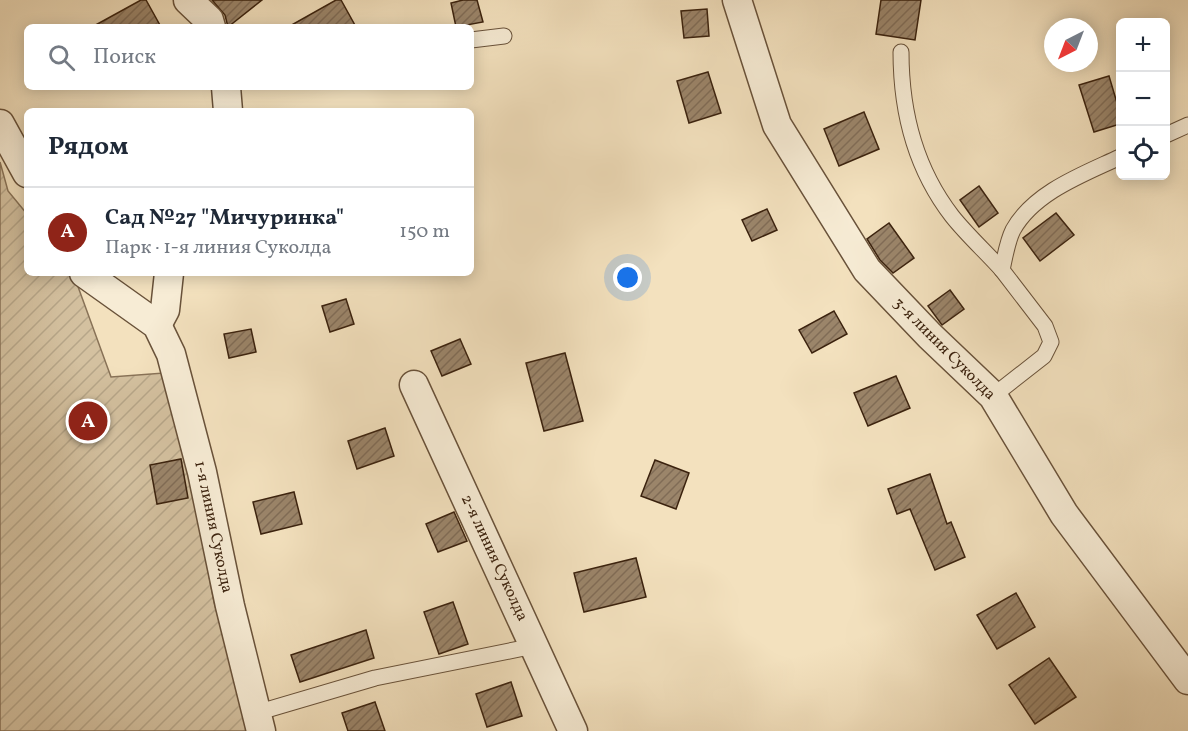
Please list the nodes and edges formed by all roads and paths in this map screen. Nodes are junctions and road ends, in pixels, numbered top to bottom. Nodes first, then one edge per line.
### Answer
1 (188, 0) edge
2 (737, 0) edge
3 (210, 24) edge
4 (504, 36) dead end
5 (474, 40) edge
6 (901, 52) dead end
7 (0, 124) edge
8 (1188, 125) edge
9 (1170, 133) edge
10 (1116, 159) edge
11 (24, 168) edge
12 (1002, 270) junction
13 (88, 276) edge
14 (169, 276) edge
15 (157, 325) junction
16 (414, 385) dead end
17 (993, 396) junction
18 (534, 646) junction
19 (1188, 680) edge
20 (259, 722) edge
21 (573, 731) edge

1 - 3 street
2 - 17 street, 3-я линия Суколда
4 - 5 lane
6 - 12 lane
7 - 11 street
8 - 9 lane
10 - 12 lane
12 - 17 lane
13 - 15 street, 1-я линия Суколда
14 - 15 street
15 - 20 street, 1-я линия Суколда
16 - 18 street, 2-я линия Суколда
17 - 19 street, 3-я линия Суколда
18 - 20 lane
18 - 21 street, 2-я линия Суколда

